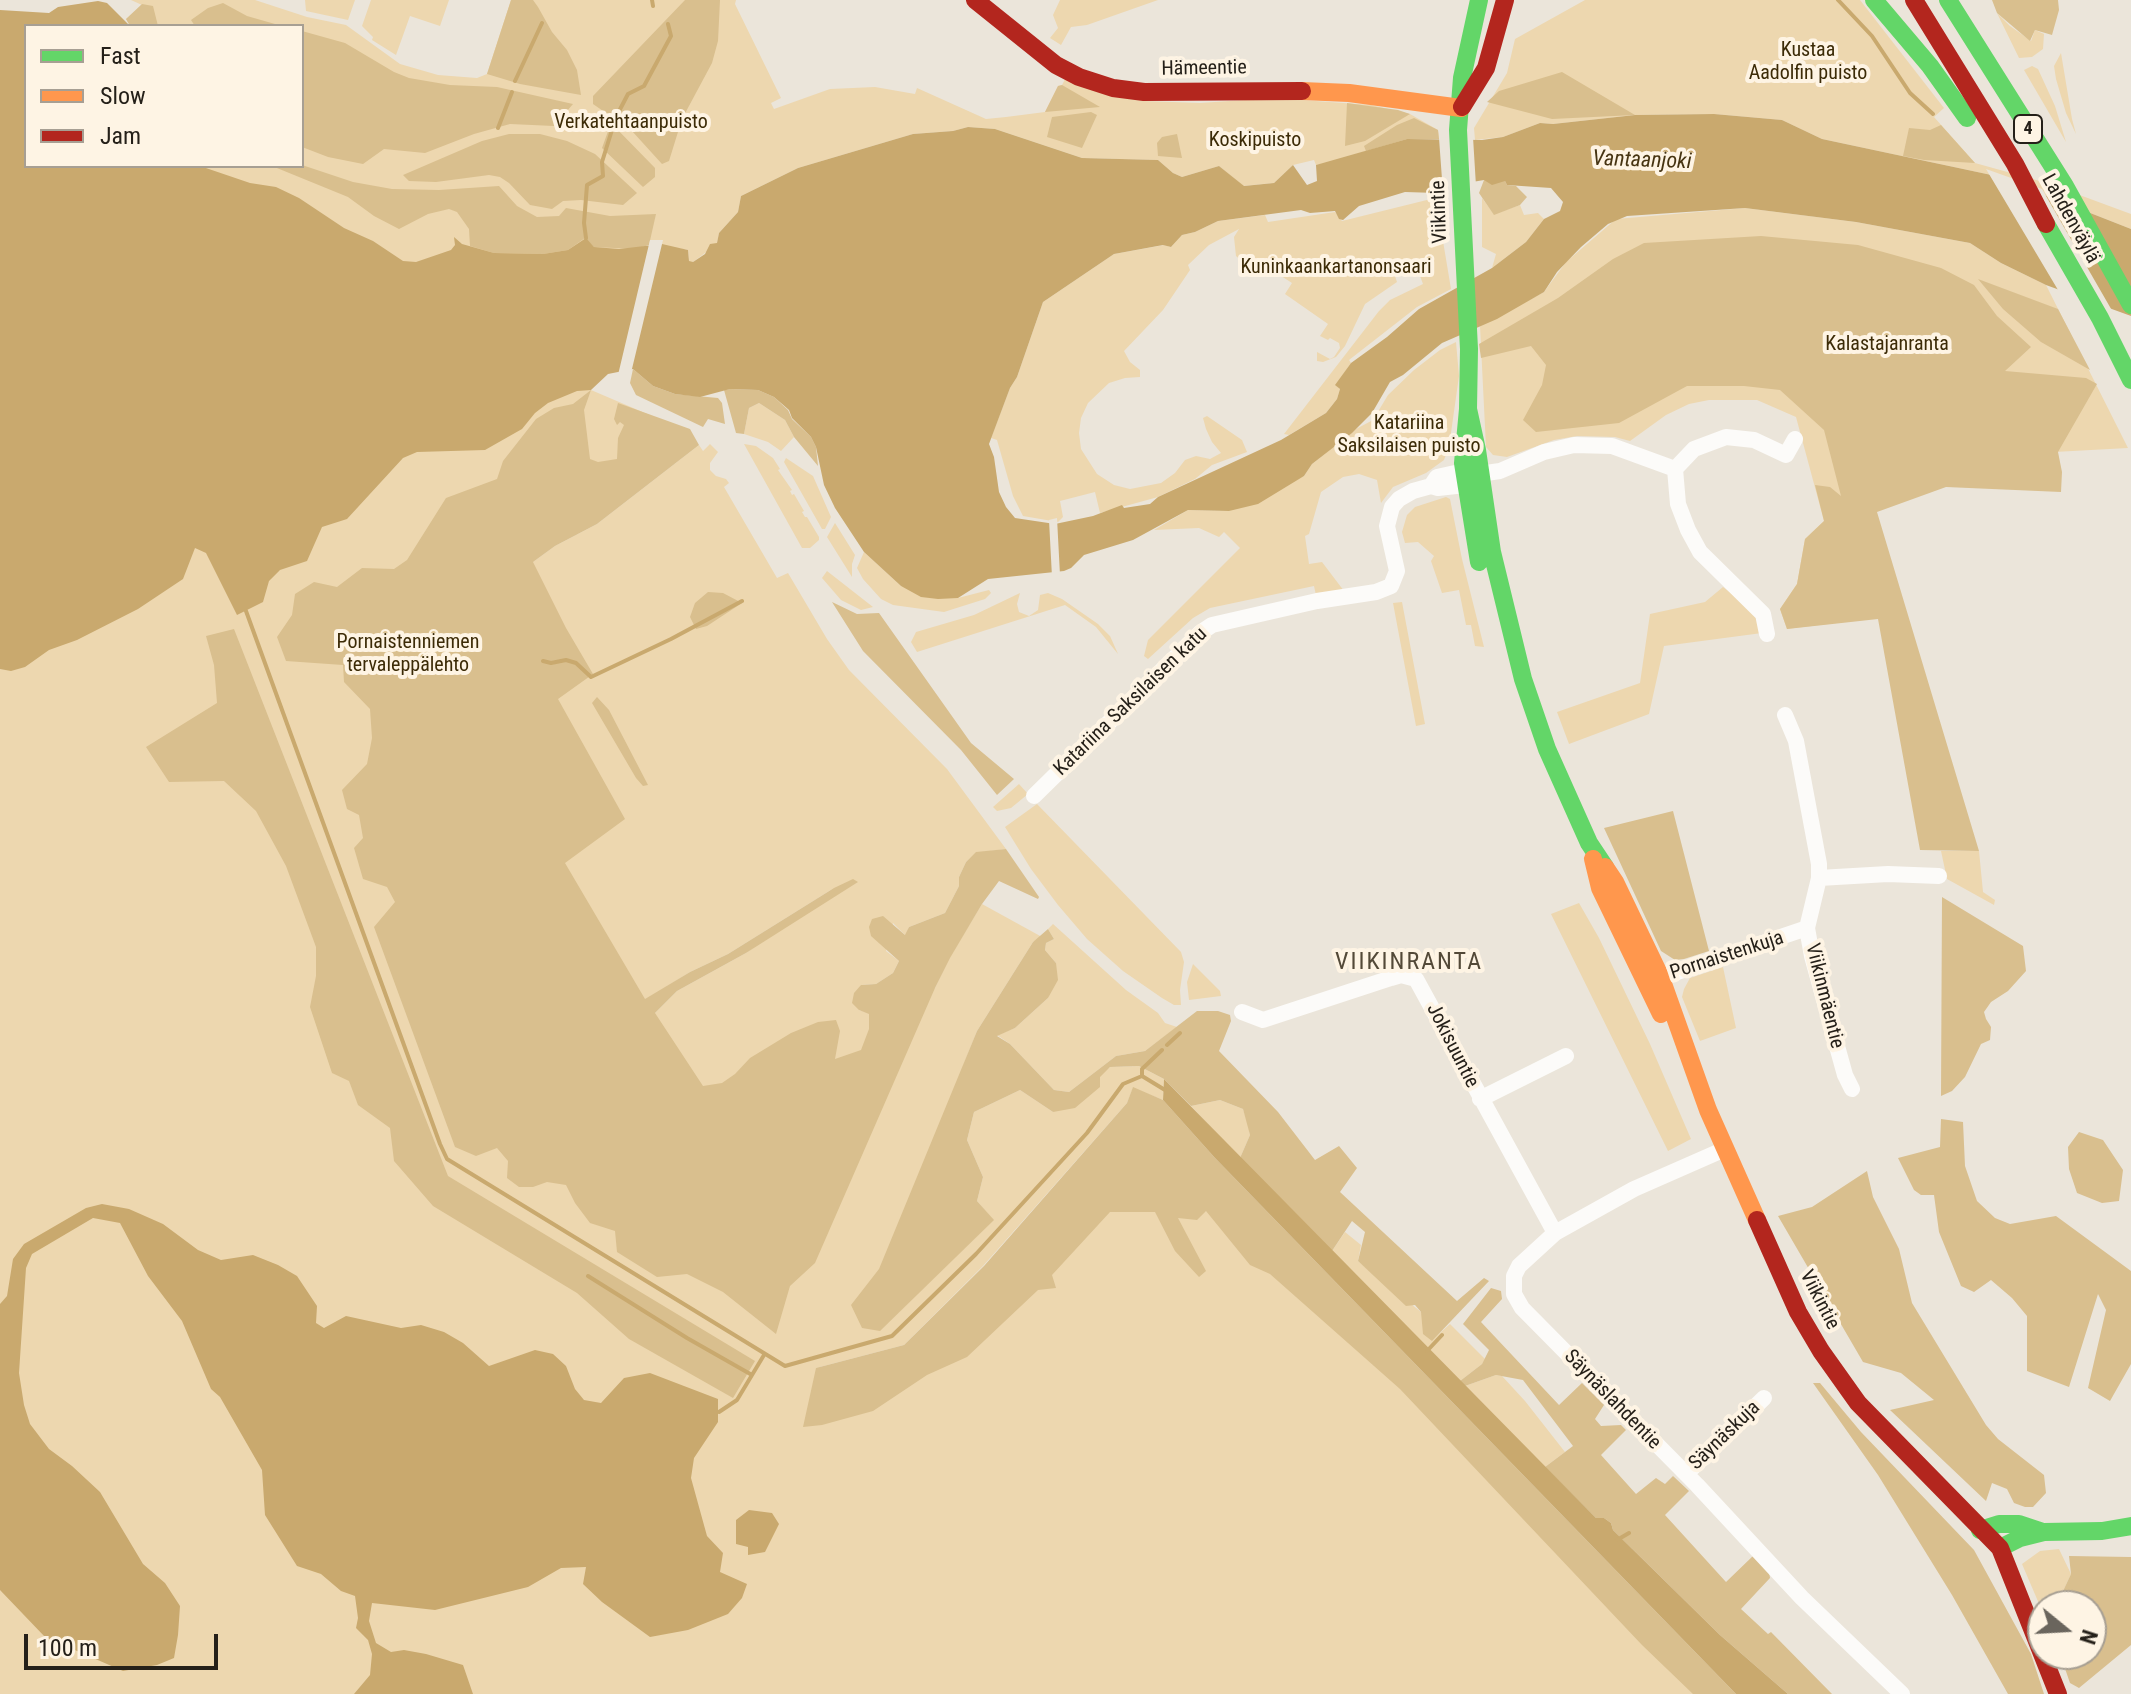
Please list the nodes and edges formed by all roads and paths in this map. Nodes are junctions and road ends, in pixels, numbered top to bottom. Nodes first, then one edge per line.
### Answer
1 (975, 0) edge
2 (1479, 0) edge
3 (1505, 0) edge
4 (1874, 0) edge
5 (1914, 0) edge
6 (1948, 0) edge
7 (1970, 0) edge
8 (1461, 108) junction
9 (2065, 186) junction
10 (2046, 224) junction
11 (2131, 305) edge
12 (2131, 380) edge
13 (1795, 439) dead end
14 (1675, 469) junction
15 (1469, 476) junction
16 (1767, 634) dead end
17 (1785, 715) dead end
18 (1034, 796) dead end
19 (1939, 876) dead end
20 (1819, 878) junction
21 (1807, 928) junction
22 (1653, 980) junction
23 (1242, 1012) dead end
24 (1566, 1056) dead end
25 (1852, 1089) dead end
26 (1480, 1099) junction
27 (1725, 1149) junction
28 (1555, 1233) junction
29 (1764, 1398) dead end
30 (1686, 1474) junction
31 (2131, 1526) edge
32 (1980, 1530) junction
33 (2044, 1532) junction
34 (2000, 1548) junction
35 (2018, 1599) junction
36 (1902, 1694) edge
37 (2058, 1694) edge

1 - 8 main road, Hämeentie
2 - 8 main road, Viikintie
3 - 8 main road
4 - 10 main road
5 - 10 main road, Lahdenväylä / 4
6 - 9 main road, Lahdenväylä / 4
7 - 9 main road
8 - 15 main road, Viikintie
9 - 11 main road, Lahdenväylä / 4
10 - 12 main road, Lahdenväylä / 4
13 - 14 street
14 - 15 street, Katariina Saksilaisen katu
14 - 16 street
15 - 18 street, Katariina Saksilaisen katu
15 - 22 main road, Viikintie
17 - 20 street, Viikinmäentie
19 - 20 street
20 - 21 street, Viikinmäentie
21 - 22 street, Pornaistenkuja
21 - 25 street, Viikinmäentie
22 - 27 main road, Viikintie
23 - 26 street, Jokisuuntie
24 - 26 street
26 - 28 street, Jokisuuntie
27 - 28 street, Säynäslahdentie
27 - 32 main road, Viikintie
28 - 30 street, Säynäslahdentie
29 - 30 street, Säynäskuja
30 - 36 street, Säynäslahdentie
31 - 33 main road
32 - 33 main road
32 - 34 main road, Viikintie
32 - 35 main road, Viikintie
33 - 34 main road
34 - 35 main road, Viikintie
35 - 37 main road, Viikintie

